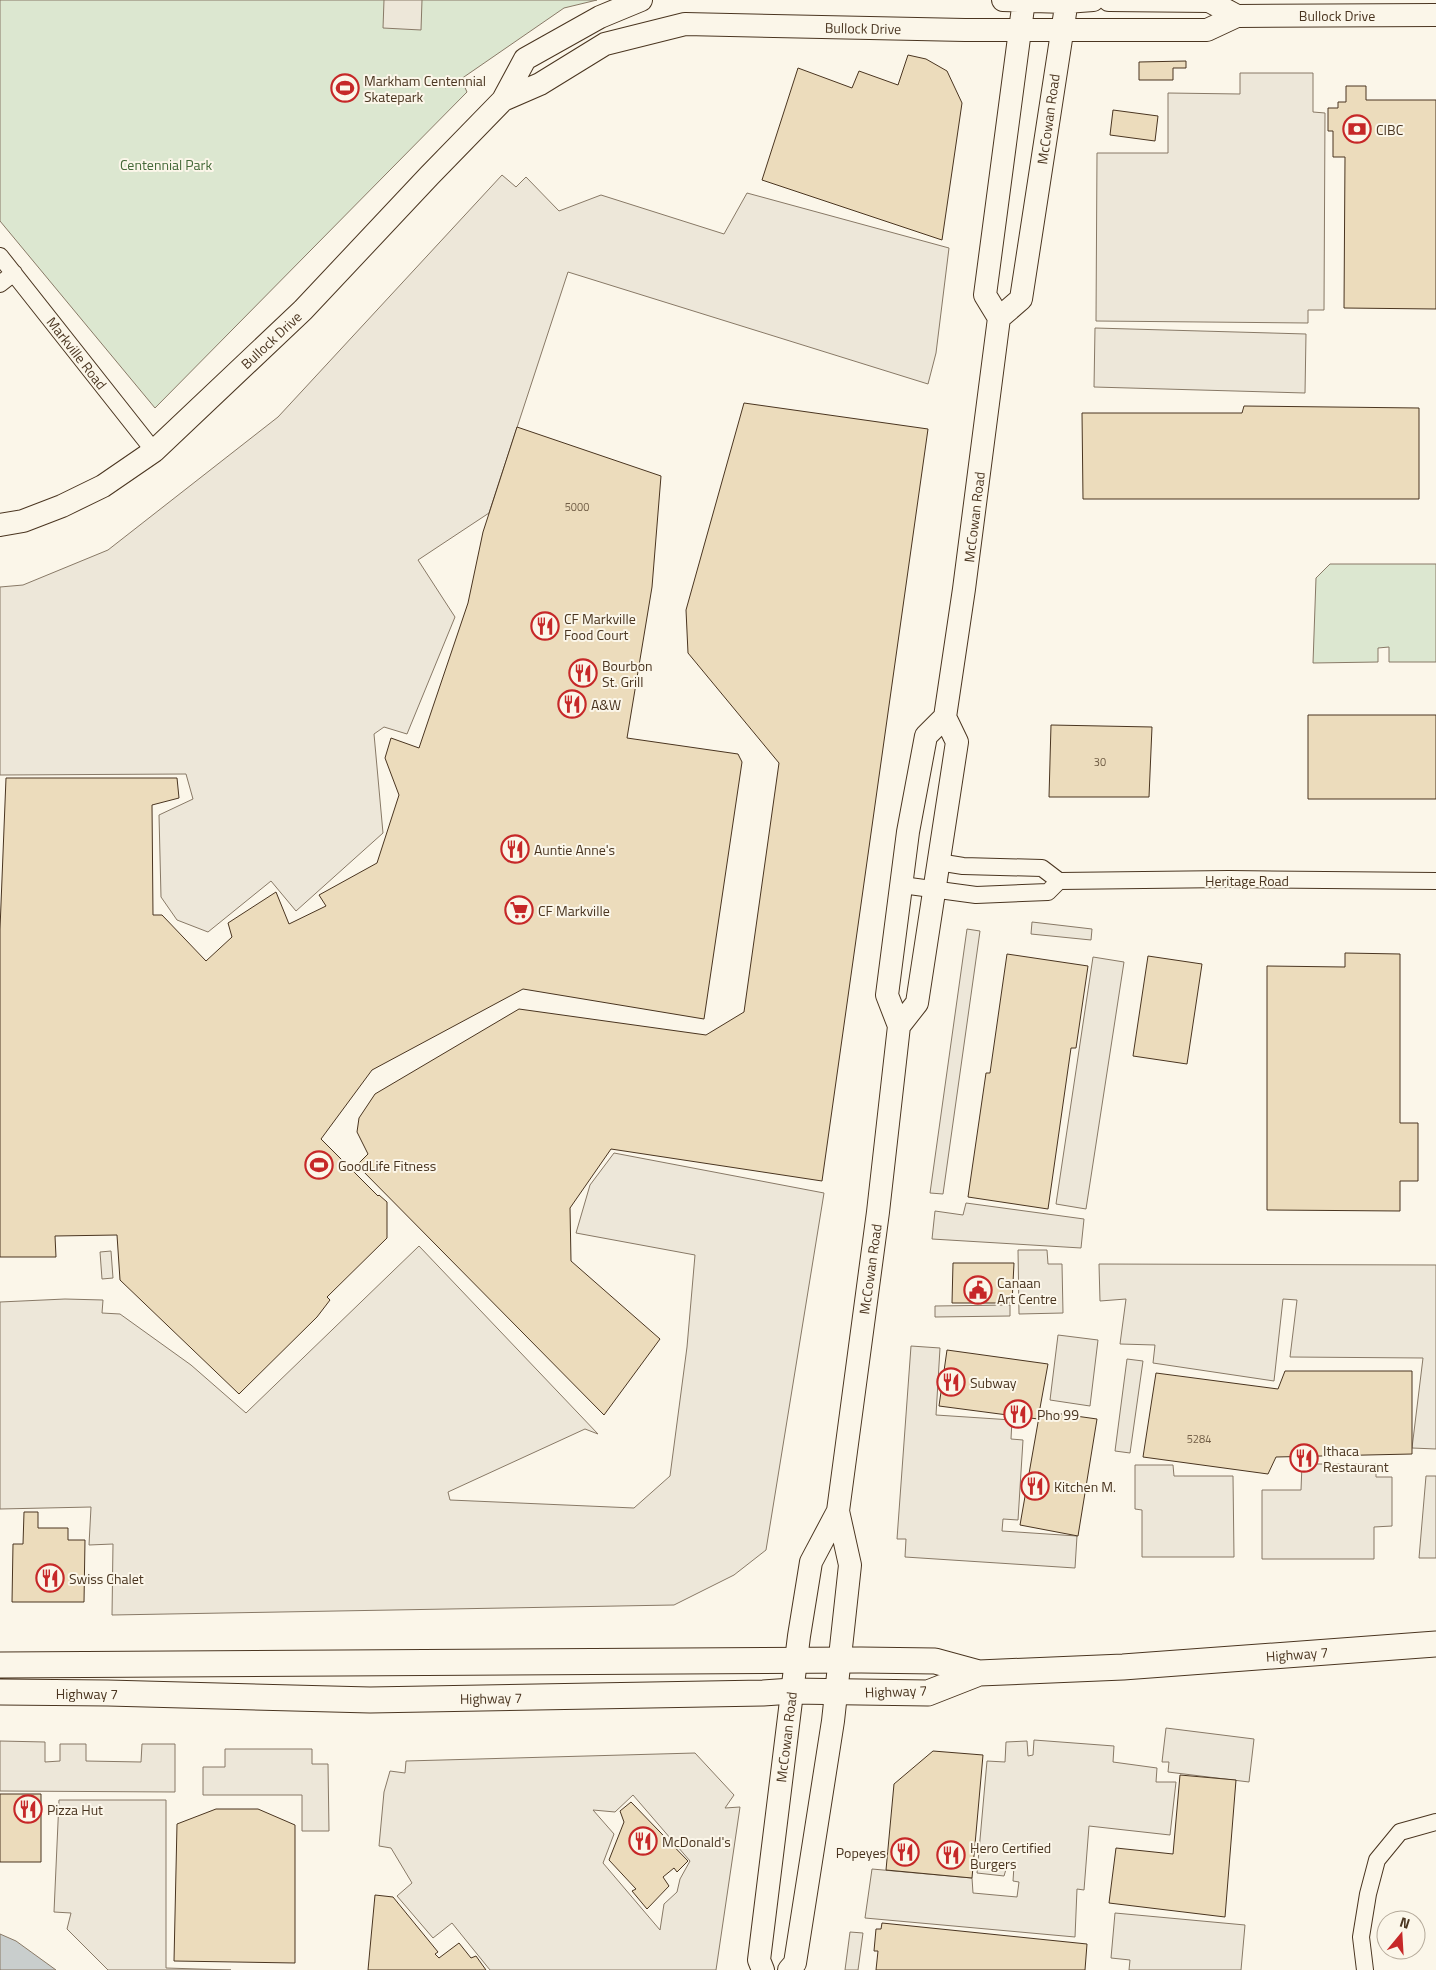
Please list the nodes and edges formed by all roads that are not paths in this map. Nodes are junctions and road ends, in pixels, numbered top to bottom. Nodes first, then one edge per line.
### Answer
1 (641, 0) edge
2 (1003, 0) edge
3 (1024, 0) edge
4 (1093, 0) edge
5 (1109, 0) edge
6 (1066, 1) edge
7 (1436, 15) edge
8 (1237, 16) junction
9 (1021, 29) junction
10 (1062, 30) junction
11 (503, 100) junction
12 (0, 256) edge
13 (14, 272) junction
14 (0, 284) edge
15 (1000, 318) junction
16 (154, 451) junction
17 (0, 525) edge
18 (945, 717) junction
19 (938, 862) junction
20 (1059, 881) junction
21 (1436, 881) edge
22 (902, 886) junction
23 (934, 889) junction
24 (898, 1026) junction
25 (838, 1511) junction
26 (1436, 1644) edge
27 (795, 1660) junction
28 (840, 1660) junction
29 (0, 1665) edge
30 (979, 1673) junction
31 (792, 1690) junction
32 (0, 1692) edge
33 (836, 1692) junction
34 (1436, 1822) edge
35 (764, 1970) edge
36 (789, 1970) edge
37 (1365, 1970) edge

1 - 11 main road, Bullock Drive
2 - 3 main road
3 - 6 main road
3 - 9 main road
4 - 6 main road
5 - 8 main road, Bullock Drive
6 - 10 main road, McCowan Road
7 - 8 main road, Bullock Drive
8 - 10 main road, Bullock Drive
9 - 10 main road, Bullock Drive
9 - 11 main road, Bullock Drive
9 - 15 main road
10 - 15 main road, McCowan Road
11 - 16 main road, Bullock Drive
12 - 13 street, Markville Road
13 - 14 street
13 - 16 street, Markville Road
15 - 18 main road, McCowan Road
16 - 17 main road, Bullock Drive
18 - 19 main road
18 - 22 main road, McCowan Road
19 - 20 street
19 - 23 main road
20 - 21 street, Heritage Road
20 - 23 street, Heritage Road
22 - 23 street, Heritage Road
22 - 24 main road, McCowan Road
23 - 24 main road
24 - 25 main road, McCowan Road
25 - 27 main road, McCowan Road
25 - 28 main road, McCowan Road
26 - 30 main road, Highway 7
27 - 28 main road, Highway 7
27 - 29 main road, Highway 7
27 - 31 main road, McCowan Road
28 - 30 main road, Highway 7
28 - 33 main road, McCowan Road
30 - 33 main road, Highway 7
31 - 32 main road, Highway 7
31 - 33 main road, Highway 7
31 - 35 main road, McCowan Road
33 - 36 main road, McCowan Road
34 - 37 street

